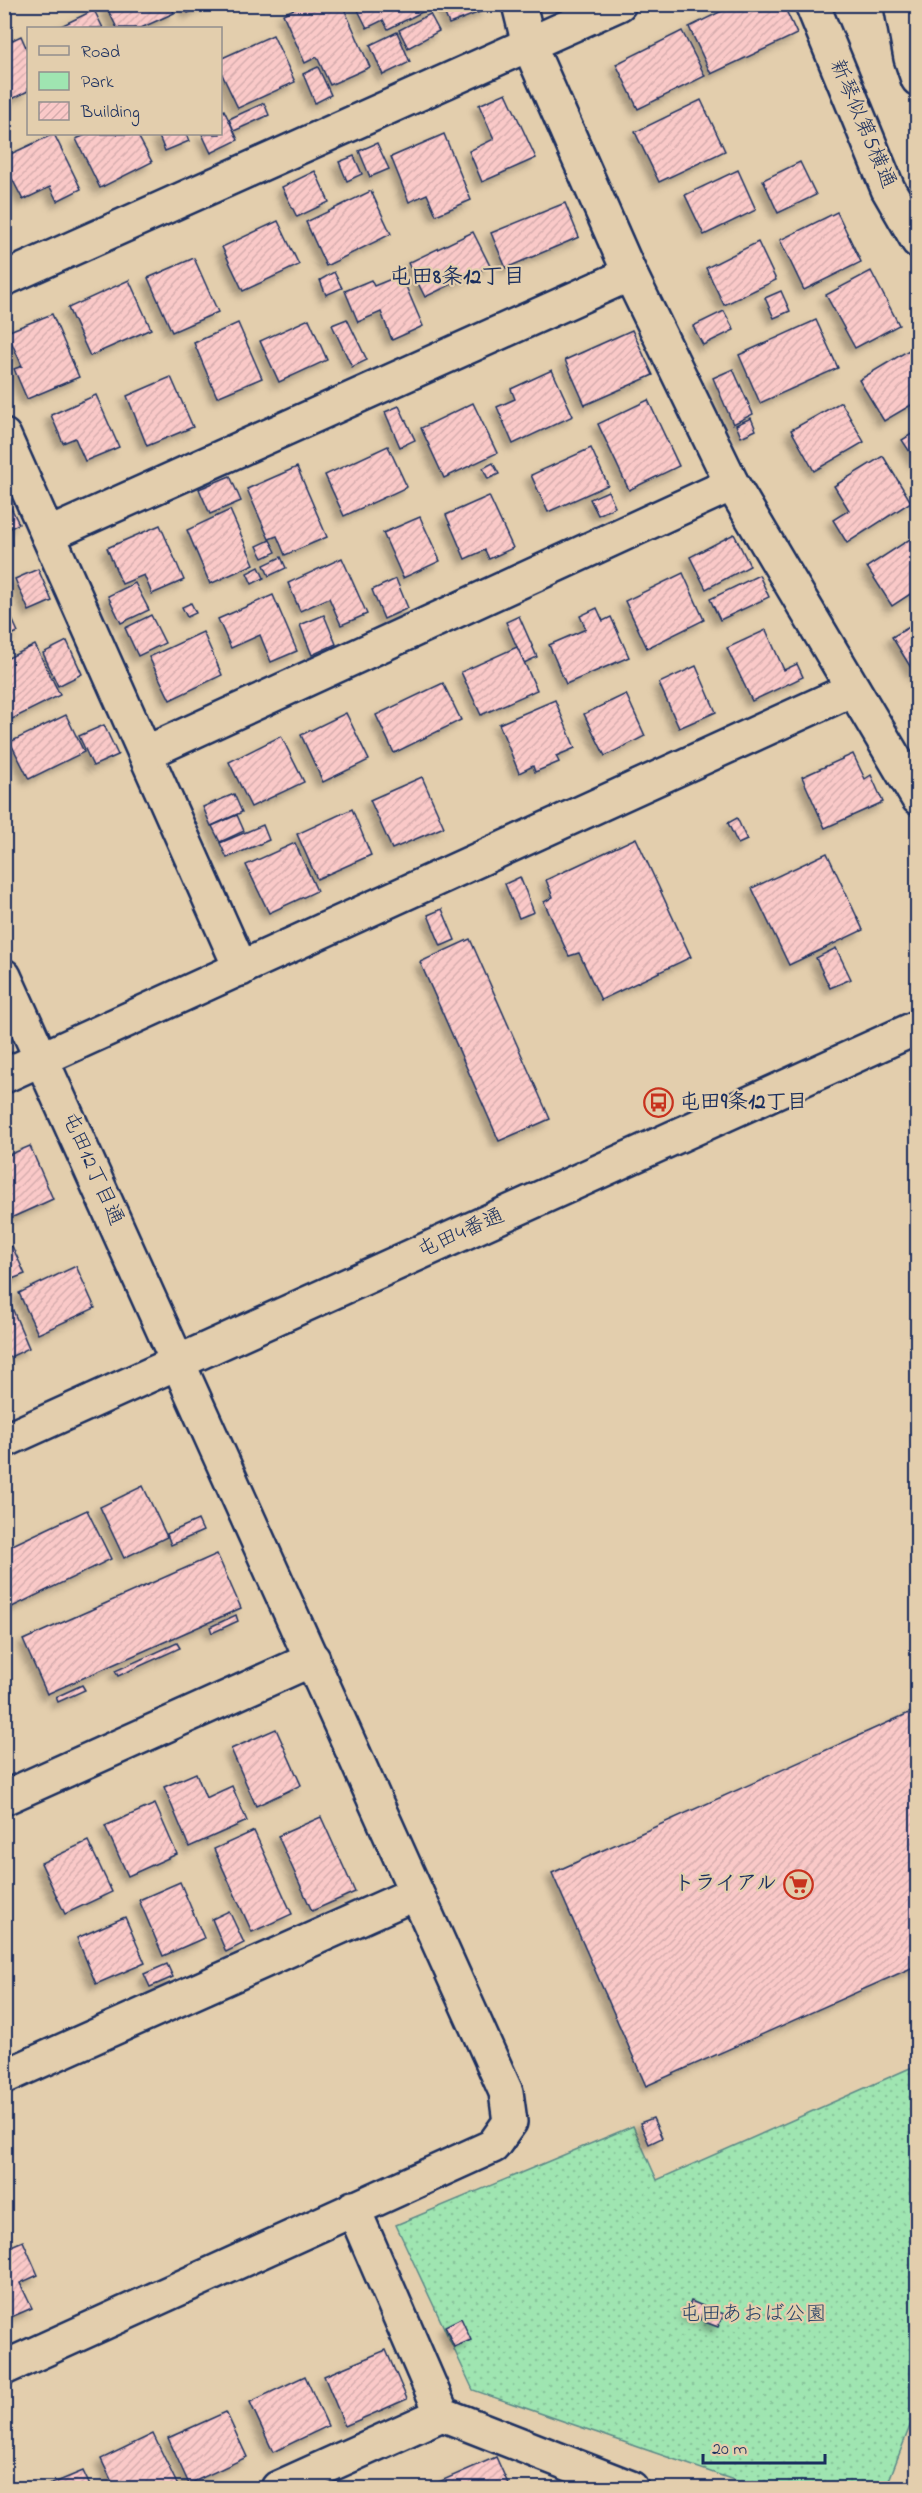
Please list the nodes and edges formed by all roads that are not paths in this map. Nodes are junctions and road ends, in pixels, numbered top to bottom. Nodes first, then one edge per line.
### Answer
1 (519, 4) edge
2 (619, 4) edge
3 (812, 4) edge
4 (901, 4) edge
5 (529, 45) junction
6 (918, 79) edge
7 (918, 241) edge
8 (630, 274) junction
9 (4, 279) edge
10 (4, 436) edge
11 (732, 484) junction
12 (48, 535) junction
13 (853, 689) junction
14 (146, 753) junction
15 (918, 798) edge
16 (241, 969) junction
17 (4, 976) edge
18 (918, 1027) edge
19 (42, 1059) junction
20 (4, 1076) edge
21 (179, 1362) junction
22 (4, 1441) edge
23 (313, 1659) junction
24 (4, 1798) edge
25 (416, 1893) junction
26 (4, 2078) edge
27 (353, 2208) junction
28 (4, 2368) edge
29 (442, 2414) junction
30 (278, 2488) edge
31 (631, 2488) edge

1 - 5 street
2 - 5 street
3 - 7 street, 新琴似第5横通
4 - 6 street
5 - 8 street
5 - 9 street
8 - 11 street
8 - 12 street
10 - 12 street
11 - 13 street
11 - 14 street
12 - 14 street
13 - 15 street
13 - 16 street
14 - 16 street
16 - 19 street
17 - 19 street, 屯田12丁目通
18 - 21 street, 屯田4番通
19 - 20 street
19 - 21 street, 屯田12丁目通
21 - 22 street, 屯田4番通
21 - 23 street, 屯田12丁目通
23 - 24 street
23 - 25 street, 屯田12丁目通
25 - 26 street
25 - 27 street, 屯田12丁目通
27 - 28 street, 屯田12丁目通
27 - 29 street
29 - 30 street
29 - 31 street

